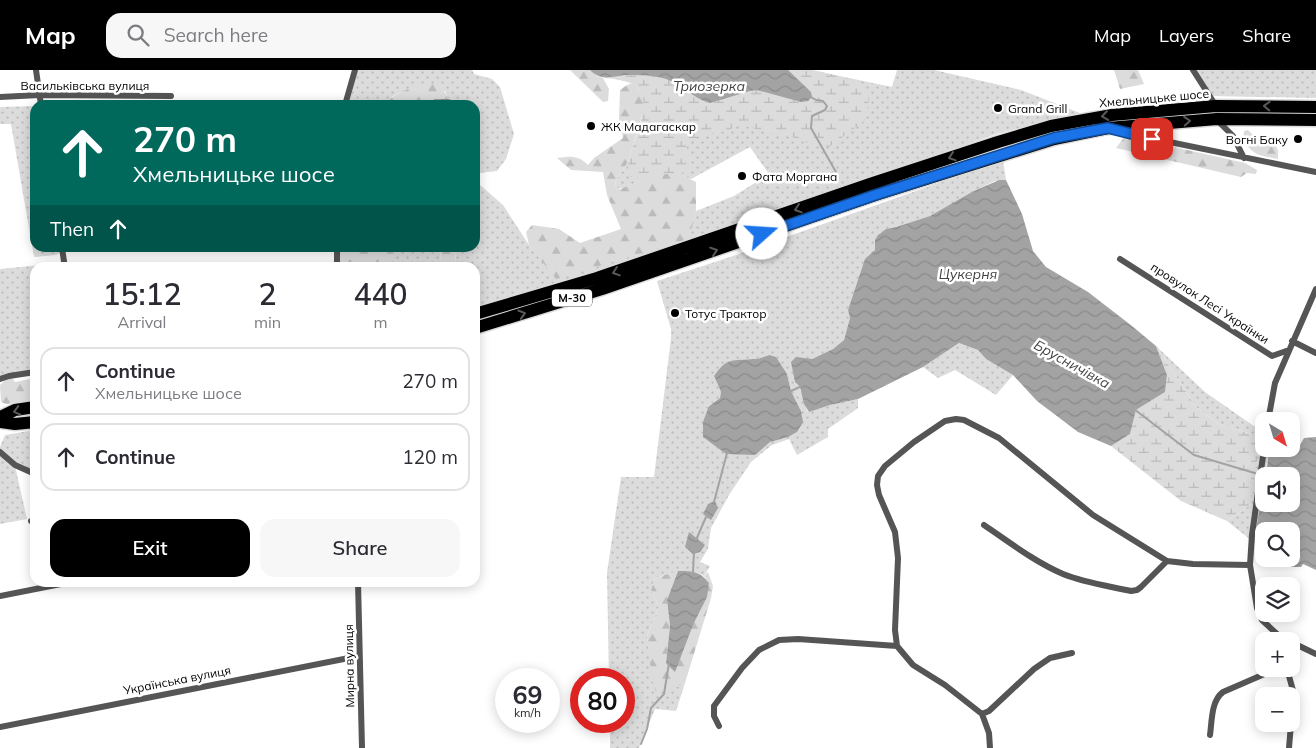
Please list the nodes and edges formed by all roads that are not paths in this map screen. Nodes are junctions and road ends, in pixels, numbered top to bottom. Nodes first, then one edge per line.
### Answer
1 (36, 70) edge
2 (355, 70) edge
3 (1193, 70) edge
4 (40, 94) junction
5 (171, 96) dead end
6 (0, 97) edge
7 (41, 100) edge
8 (346, 100) edge
9 (1216, 106) junction
10 (1316, 107) edge
11 (1217, 119) junction
12 (1316, 120) edge
13 (1108, 128) junction
14 (1000, 148) junction
15 (1244, 158) junction
16 (1316, 172) edge
17 (1120, 259) dead end
18 (1316, 289) edge
19 (480, 313) edge
20 (480, 326) edge
21 (1292, 341) junction
22 (1290, 350) junction
23 (1316, 353) edge
24 (30, 373) edge
25 (0, 379) edge
26 (30, 408) edge
27 (1270, 412) edge
28 (0, 417) edge
29 (0, 422) edge
30 (30, 422) edge
31 (0, 452) edge
32 (1263, 458) edge
33 (30, 472) edge
34 (984, 525) dead end
35 (1167, 561) junction
36 (1250, 565) junction
37 (46, 587) edge
38 (358, 587) edge
39 (0, 596) edge
40 (1276, 632) edge
41 (897, 646) junction
42 (1300, 646) edge
43 (1072, 653) dead end
44 (1316, 654) edge
45 (359, 656) junction
46 (1258, 677) edge
47 (982, 714) junction
48 (719, 726) dead end
49 (0, 727) edge
50 (1290, 732) edge
51 (1210, 735) dead end
52 (362, 748) edge
53 (990, 748) edge
54 (1289, 748) edge

1 - 4 street
2 - 8 street
3 - 9 street
4 - 5 street, Васильківська вулиця
4 - 6 street, Васильківська вулиця
4 - 7 street
10 -> 9 highway, Хмельницьке шосе / М-30
9 - 11 highway
9 -> 14 highway, Хмельницьке шосе / М-30
11 - 12 highway, Хмельницьке шосе / М-30
13 -> 11 highway, Хмельницьке шосе / М-30
11 - 15 street
13 - 14 highway, Хмельницьке шосе / М-30
13 - 15 street
14 -> 19 highway, М-30
20 -> 14 highway, М-30
15 - 16 street
17 - 22 street, провулок Лесі Українки
18 - 21 street
21 - 22 street
21 - 23 street
22 - 27 street
24 - 25 street
26 -> 28 highway
29 - 30 highway
31 - 33 street
32 - 36 street
34 - 35 street
35 - 36 street
35 - 41 street
36 - 40 street
37 - 39 street
38 - 45 street, Мирна вулиця
41 - 47 street
41 - 48 street
42 - 44 street
43 - 47 street
45 - 49 street, Українська вулиця
45 - 52 street, Мирна вулиця
46 - 51 street
47 - 53 street
50 - 54 street

